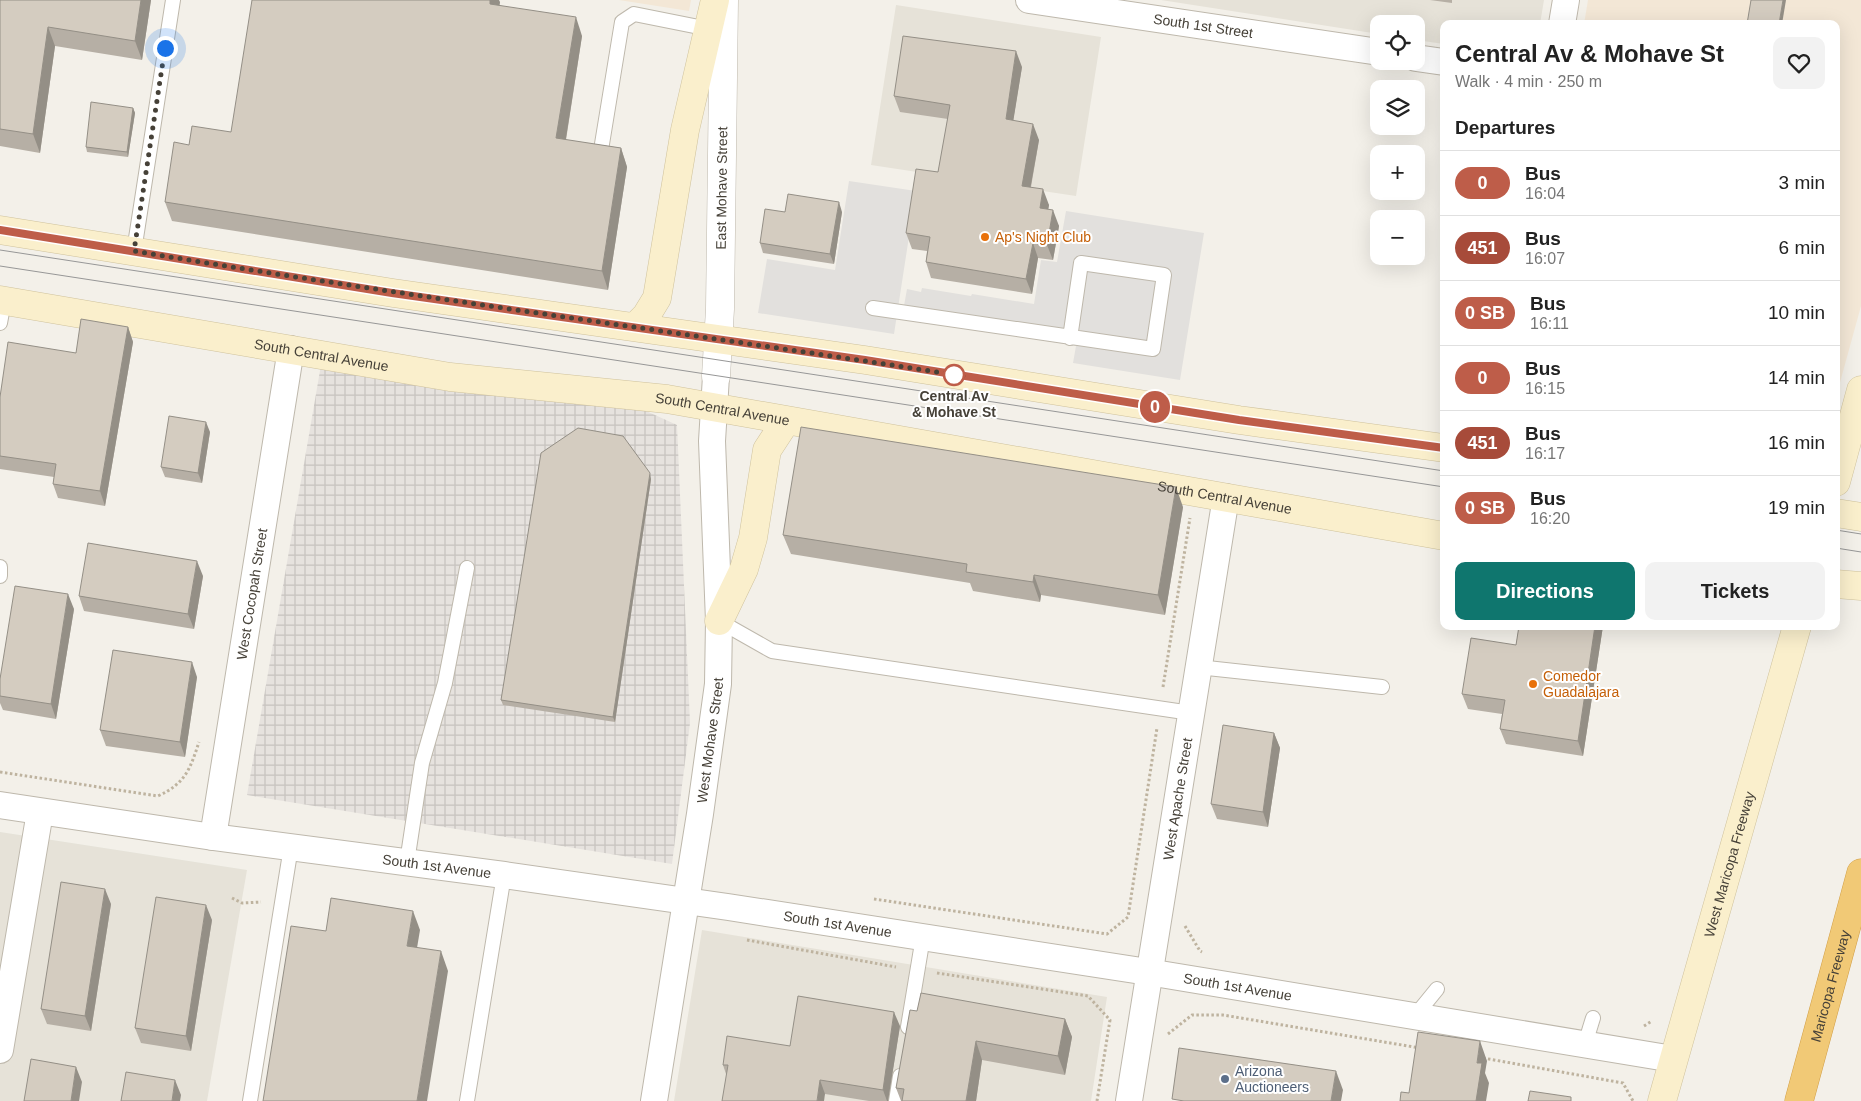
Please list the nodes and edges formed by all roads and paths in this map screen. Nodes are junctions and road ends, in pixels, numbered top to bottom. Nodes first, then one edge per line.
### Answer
1 (173, 0) edge
2 (715, 0) edge
3 (724, 0) edge
4 (1029, 0) edge
5 (1566, 0) edge
6 (1563, 20) edge
7 (709, 29) junction
8 (1370, 51) edge
9 (1425, 59) edge
10 (1440, 61) edge
11 (600, 150) edge
12 (0, 230) edge
13 (134, 251) junction
14 (1, 308) edge
15 (873, 308) dead end
16 (636, 326) junction
17 (1070, 338) junction
18 (718, 339) junction
19 (291, 349) junction
20 (716, 376) joint
21 (1861, 390) edge
22 (713, 409) junction
23 (786, 420) junction
24 (1440, 447) edge
25 (1840, 467) edge
26 (1226, 497) junction
27 (1840, 514) edge
28 (1190, 515) dead end
29 (1861, 517) edge
30 (1440, 535) edge
31 (0, 567) edge
32 (467, 568) dead end
33 (0, 576) edge
34 (1840, 584) edge
35 (1861, 586) edge
36 (719, 621) junction
37 (1796, 630) edge
38 (1198, 667) junction
39 (1382, 686) dead end
40 (1160, 708) junction
41 (1191, 713) junction
42 (200, 737) dead end
43 (0, 772) edge
44 (0, 805) edge
45 (40, 812) junction
46 (213, 838) junction
47 (291, 847) junction
48 (407, 862) junction
49 (1861, 873) edge
50 (504, 875) junction
51 (872, 899) dead end
52 (686, 901) junction
53 (1184, 925) dead end
54 (923, 937) junction
55 (1200, 951) dead end
56 (1148, 972) junction
57 (1437, 990) dead end
58 (1088, 996) dead end
59 (1414, 1016) junction
60 (1594, 1018) dead end
61 (1166, 1044) dead end
62 (1585, 1044) junction
63 (906, 1045) edge
64 (1429, 1049) edge
65 (0, 1050) edge
66 (1478, 1057) edge
67 (1673, 1059) junction
68 (902, 1064) edge
69 (250, 1101) edge
70 (467, 1101) edge
71 (654, 1101) edge
72 (896, 1101) edge
73 (1097, 1101) edge
74 (1129, 1101) edge
75 (1633, 1101) edge
76 (1662, 1101) edge
77 (1799, 1101) edge

1 - 13 lane
2 - 7 main road
3 - 18 street, East Mohave Street
4 - 8 street, South 1st Street
5 - 6 street
7 - 11 lane
7 - 16 main road
9 - 10 street
12 - 13 main road
13 - 16 main road
14 - 19 main road, South Central Avenue
15 - 17 lane
16 - 18 main road
17 - 17 lane
18 - 20 street, East Mohave Street
18 - 24 main road
19 - 22 main road, South Central Avenue
19 - 46 street, West Cocopah Street
20 - 22 street, West Mohave Street
21 - 25 main road
22 - 23 main road, South Central Avenue
22 - 36 street, West Mohave Street
23 - 26 main road, South Central Avenue
23 - 36 main road
26 - 30 main road, South Central Avenue
26 - 38 street, West Apache Street
27 - 29 main road
28 - 40 path
31 - 33 lane
32 - 48 lane
34 - 35 main road
36 - 40 lane
36 - 52 street, West Mohave Street
37 - 67 main road, West Maricopa Freeway
38 - 39 lane
38 - 41 street, West Apache Street
40 - 41 lane
40 - 51 path
41 - 56 street, West Apache Street
42 - 43 path
44 - 45 street, South 1st Avenue
45 - 46 street, South 1st Avenue
45 - 65 street
46 - 47 street, South 1st Avenue
47 - 48 street, South 1st Avenue
47 - 69 lane
48 - 50 street, South 1st Avenue
49 - 77 highway, Maricopa Freeway
50 - 52 street, South 1st Avenue
50 - 70 lane
52 - 54 street, South 1st Avenue
52 - 71 street, West Mohave Street
53 - 55 path
54 - 56 street, South 1st Avenue
54 - 63 lane
56 - 59 street, South 1st Avenue
56 - 74 street, West Apache Street
57 - 59 lane
58 - 73 path
59 - 62 street, South 1st Avenue
60 - 62 lane
61 - 64 path
62 - 67 street, South 1st Avenue
66 - 75 path
67 - 76 main road, West Maricopa Freeway
68 - 72 lane

